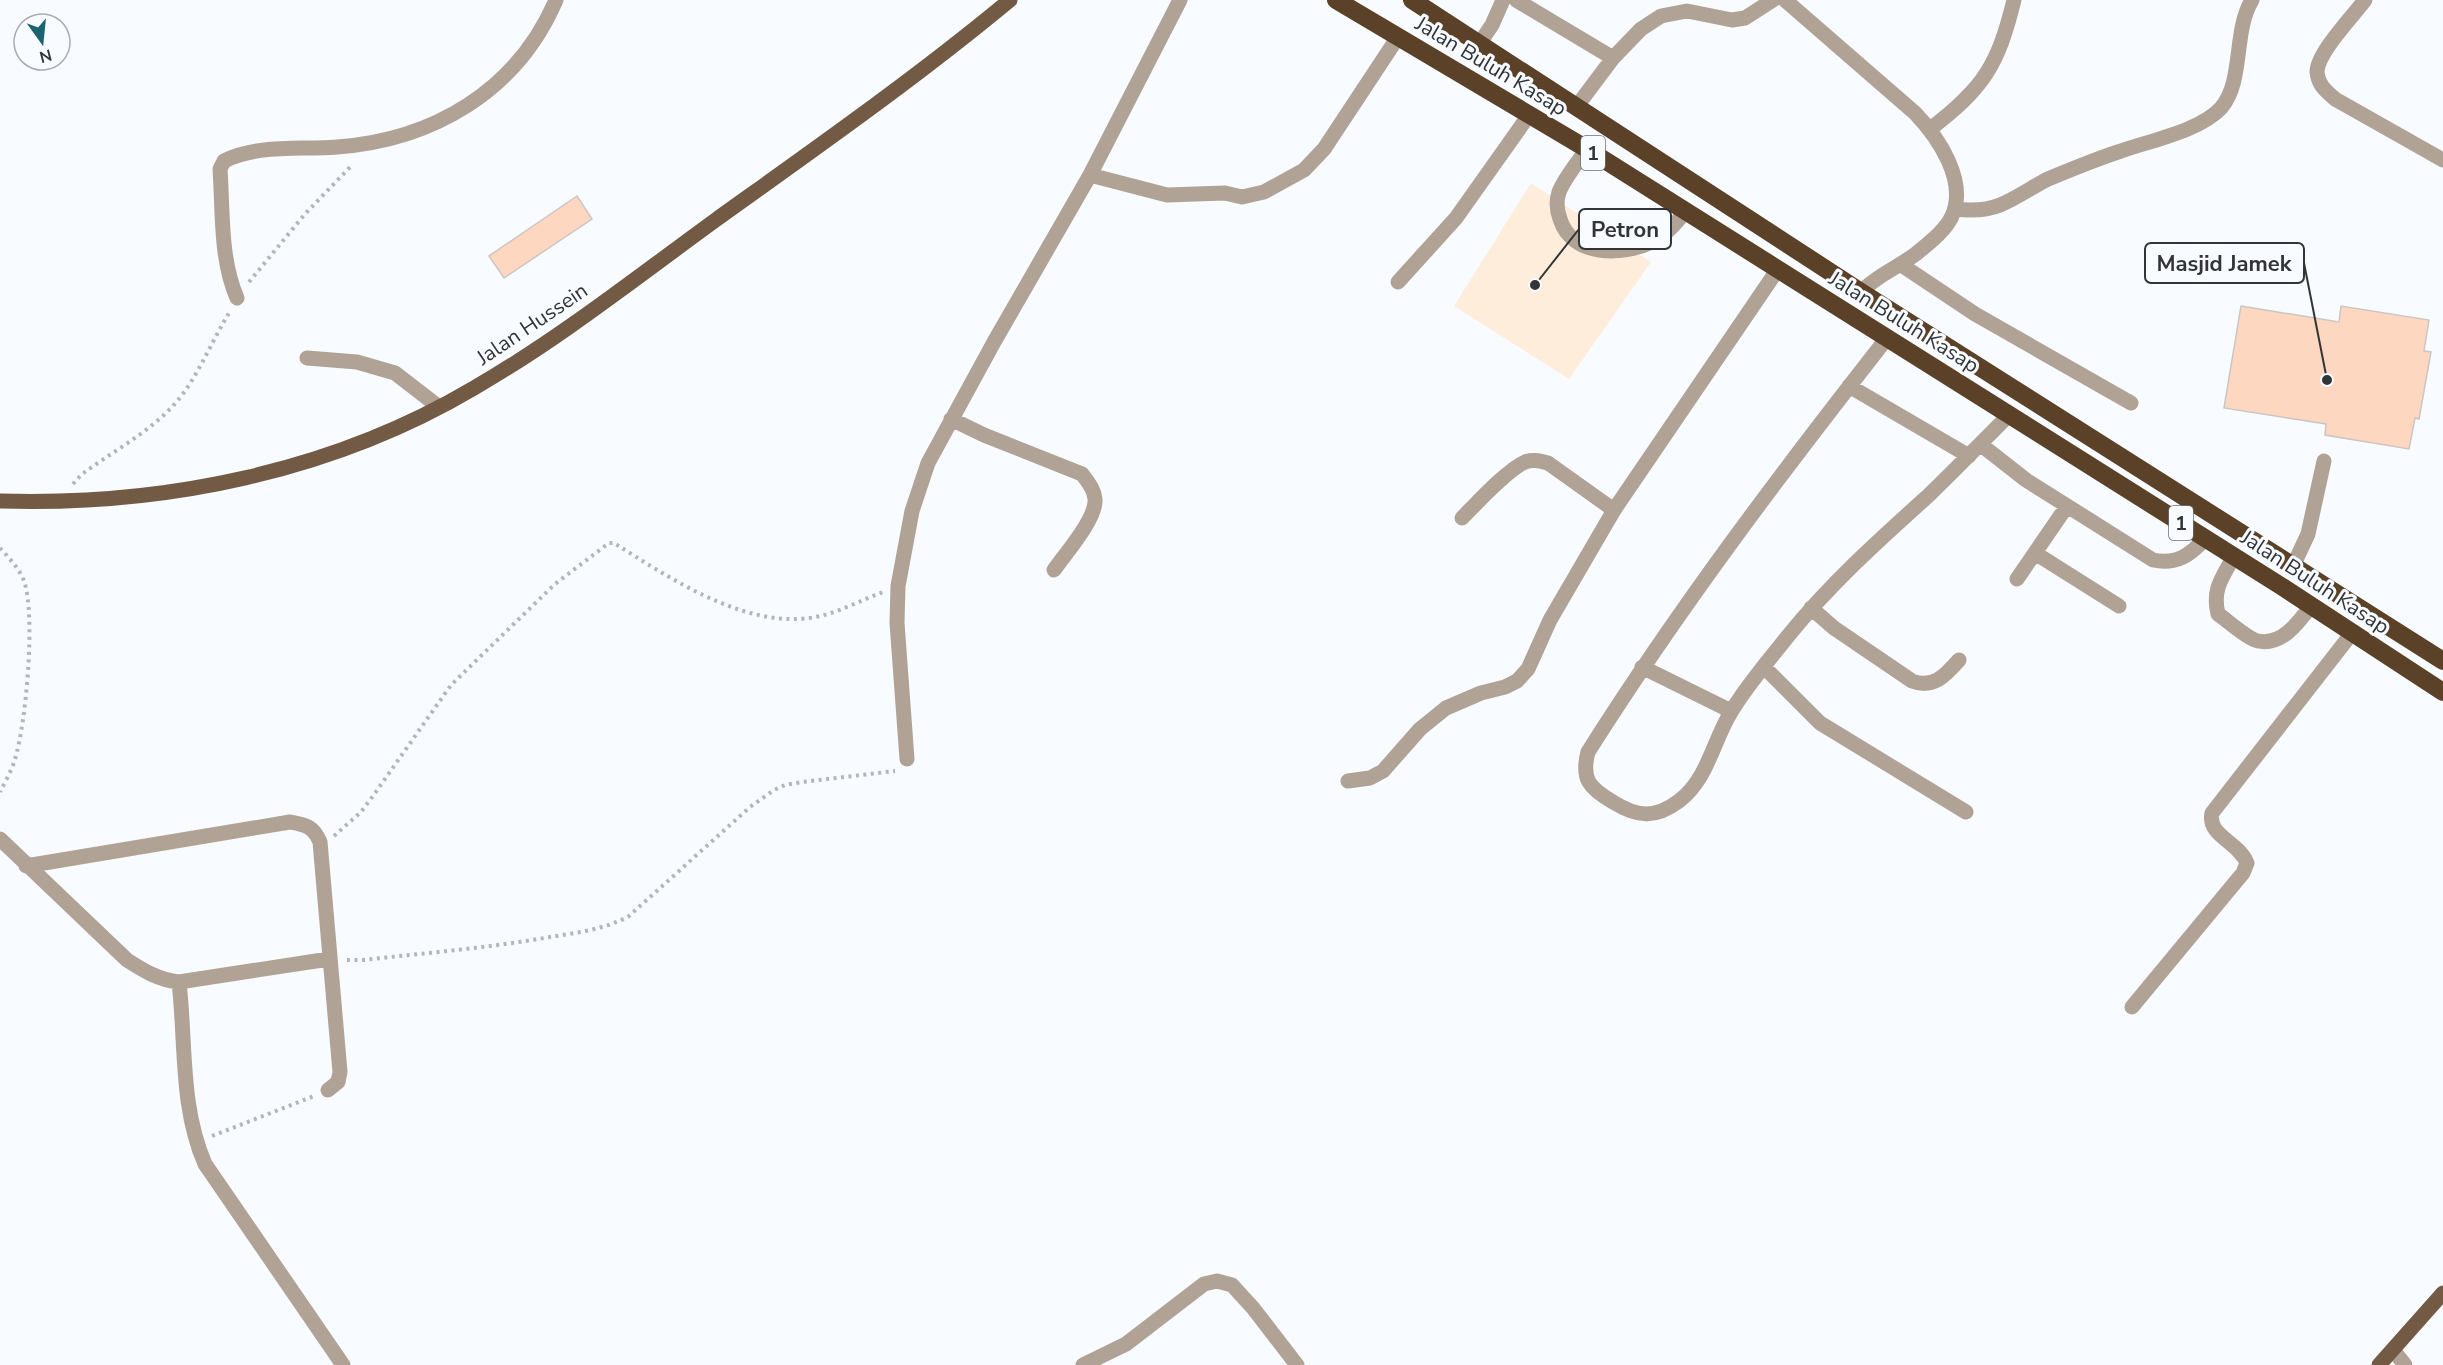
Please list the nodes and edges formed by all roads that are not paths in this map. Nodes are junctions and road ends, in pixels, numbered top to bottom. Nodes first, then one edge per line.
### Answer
1 (556, 0) edge
2 (1010, 0) edge
3 (1180, 0) edge
4 (1336, 0) edge
5 (1412, 0) edge
6 (1503, 0) edge
7 (1516, 0) edge
8 (1773, 0) edge
9 (1785, 0) edge
10 (2014, 0) edge
11 (2252, 0) edge
12 (2365, 0) edge
13 (1398, 37) junction
14 (1479, 44) junction
15 (1613, 58) junction
16 (1577, 106) junction
17 (1529, 115) junction
18 (1930, 129) junction
19 (1587, 149) junction
20 (2443, 160) edge
21 (1090, 175) junction
22 (1955, 209) junction
23 (1686, 211) junction
24 (1900, 264) junction
25 (1778, 269) junction
26 (1398, 282) dead end
27 (1861, 292) junction
28 (237, 298) road end
29 (1887, 338) junction
30 (307, 358) dead end
31 (1849, 386) junction
32 (2131, 403) dead end
33 (439, 407) junction
34 (2009, 415) junction
35 (951, 419) junction
36 (1980, 444) junction
37 (1969, 456) junction
38 (2324, 461) dead end
39 (0, 501) edge
40 (2067, 506) junction
41 (1614, 510) junction
42 (1462, 518) dead end
43 (2206, 538) junction
44 (2035, 553) junction
45 (2234, 556) junction
46 (2294, 564) junction
47 (1054, 570) dead end
48 (2017, 579) dead end
49 (2119, 606) dead end
50 (2311, 606) junction
51 (1811, 608) junction
52 (2352, 633) junction
53 (1959, 660) dead end
54 (2443, 661) edge
55 (1642, 667) junction
56 (1764, 668) junction
57 (2443, 692) edge
58 (1731, 711) junction
59 (907, 759) road end
60 (1348, 781) dead end
61 (1966, 812) dead end
62 (0, 839) edge
63 (26, 866) junction
64 (329, 959) junction
65 (179, 982) junction
66 (2132, 1007) dead end
67 (328, 1090) road end
68 (2443, 1293) edge
69 (2393, 1350) junction
70 (344, 1365) edge
71 (1083, 1365) edge
72 (1297, 1365) edge
73 (2379, 1365) edge
74 (2405, 1365) edge

1 - 28 street
2 - 33 main road, Jalan Hussein
3 - 21 street
4 - 13 highway, Jalan Buluh Kasap / 1
5 - 14 highway, Jalan Buluh Kasap / 1
6 - 14 street
7 - 15 street
8 - 15 street
9 - 18 street
10 - 18 street
11 - 22 street
12 - 20 street
13 - 17 highway, Jalan Buluh Kasap / 1
13 - 21 street
14 - 16 highway, Jalan Buluh Kasap / 1
15 - 16 street
16 - 27 highway, Jalan Buluh Kasap / 1
17 - 19 highway, Jalan Buluh Kasap / 1
17 - 26 street
18 - 22 street
19 - 23 highway, Jalan Buluh Kasap / 1
19 - 23 street
21 - 35 street
22 - 24 street
23 - 25 highway, Jalan Buluh Kasap / 1
24 - 27 street
24 - 32 street
25 - 29 highway, Jalan Buluh Kasap / 1
25 - 41 street
27 - 46 highway, Jalan Buluh Kasap / 1
29 - 31 street
29 - 34 highway, Jalan Buluh Kasap / 1
30 - 33 street
31 - 37 street
31 - 55 street
33 - 39 main road, Jalan Hussein
34 - 36 street
34 - 43 highway, Jalan Buluh Kasap / 1
35 - 47 street
35 - 59 street
36 - 37 street
36 - 40 street
37 - 51 street
38 - 46 street
40 - 43 street
40 - 44 street
41 - 42 street
41 - 60 street
43 - 45 highway, Jalan Buluh Kasap / 1
44 - 48 street
44 - 49 street
45 - 50 highway, Jalan Buluh Kasap / 1
45 - 50 street
46 - 54 highway, Jalan Buluh Kasap / 1
50 - 52 highway, Jalan Buluh Kasap / 1
51 - 53 street
51 - 56 street
52 - 57 highway, Jalan Buluh Kasap / 1
52 - 66 street
55 - 58 street
55 - 58 street
56 - 58 street
56 - 61 street
62 - 63 street
63 - 64 street
63 - 65 street
64 - 65 street
64 - 67 street
65 - 70 street
68 - 69 main road
69 - 73 main road
69 - 74 street
71 - 72 street

